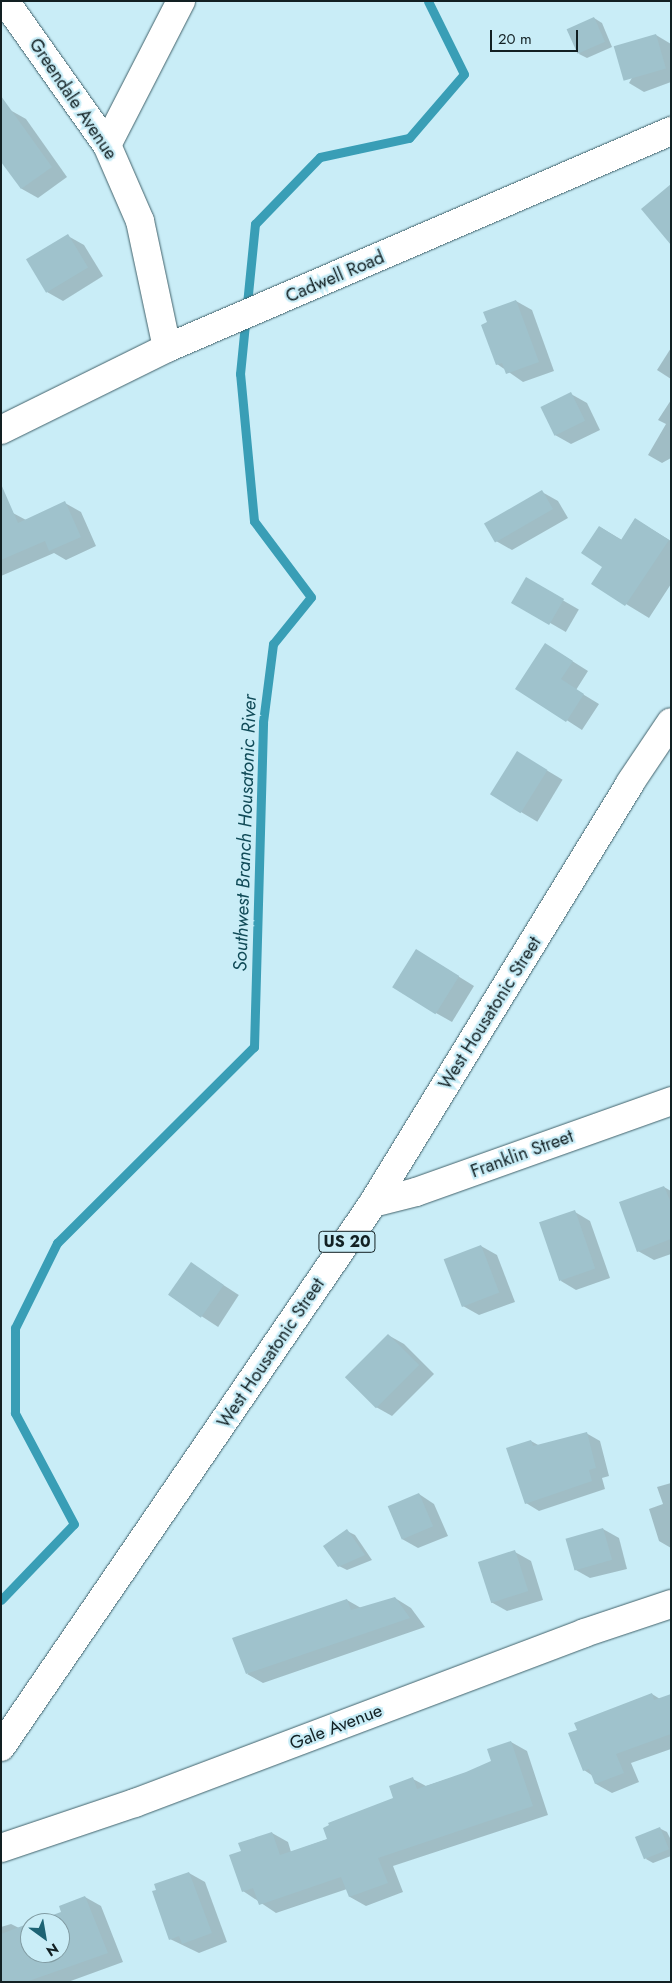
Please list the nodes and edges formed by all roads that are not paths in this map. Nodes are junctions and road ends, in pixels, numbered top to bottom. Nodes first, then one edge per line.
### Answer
1 (5, 1) edge
2 (181, 1) edge
3 (671, 131) edge
4 (108, 145) junction
5 (167, 348) junction
6 (1, 430) edge
7 (671, 722) edge
8 (671, 1101) edge
9 (373, 1203) junction
10 (671, 1604) edge
11 (1, 1748) edge
12 (1, 1848) edge

1 - 4 main road, Greendale Avenue
2 - 4 main road
3 - 5 main road, Cadwell Road
4 - 5 main road, Greendale Avenue
5 - 6 main road, Cadwell Road
7 - 9 main road, West Housatonic Street / US 20
8 - 9 main road, Franklin Street
9 - 11 main road, West Housatonic Street / US 20
10 - 12 main road, Gale Avenue

